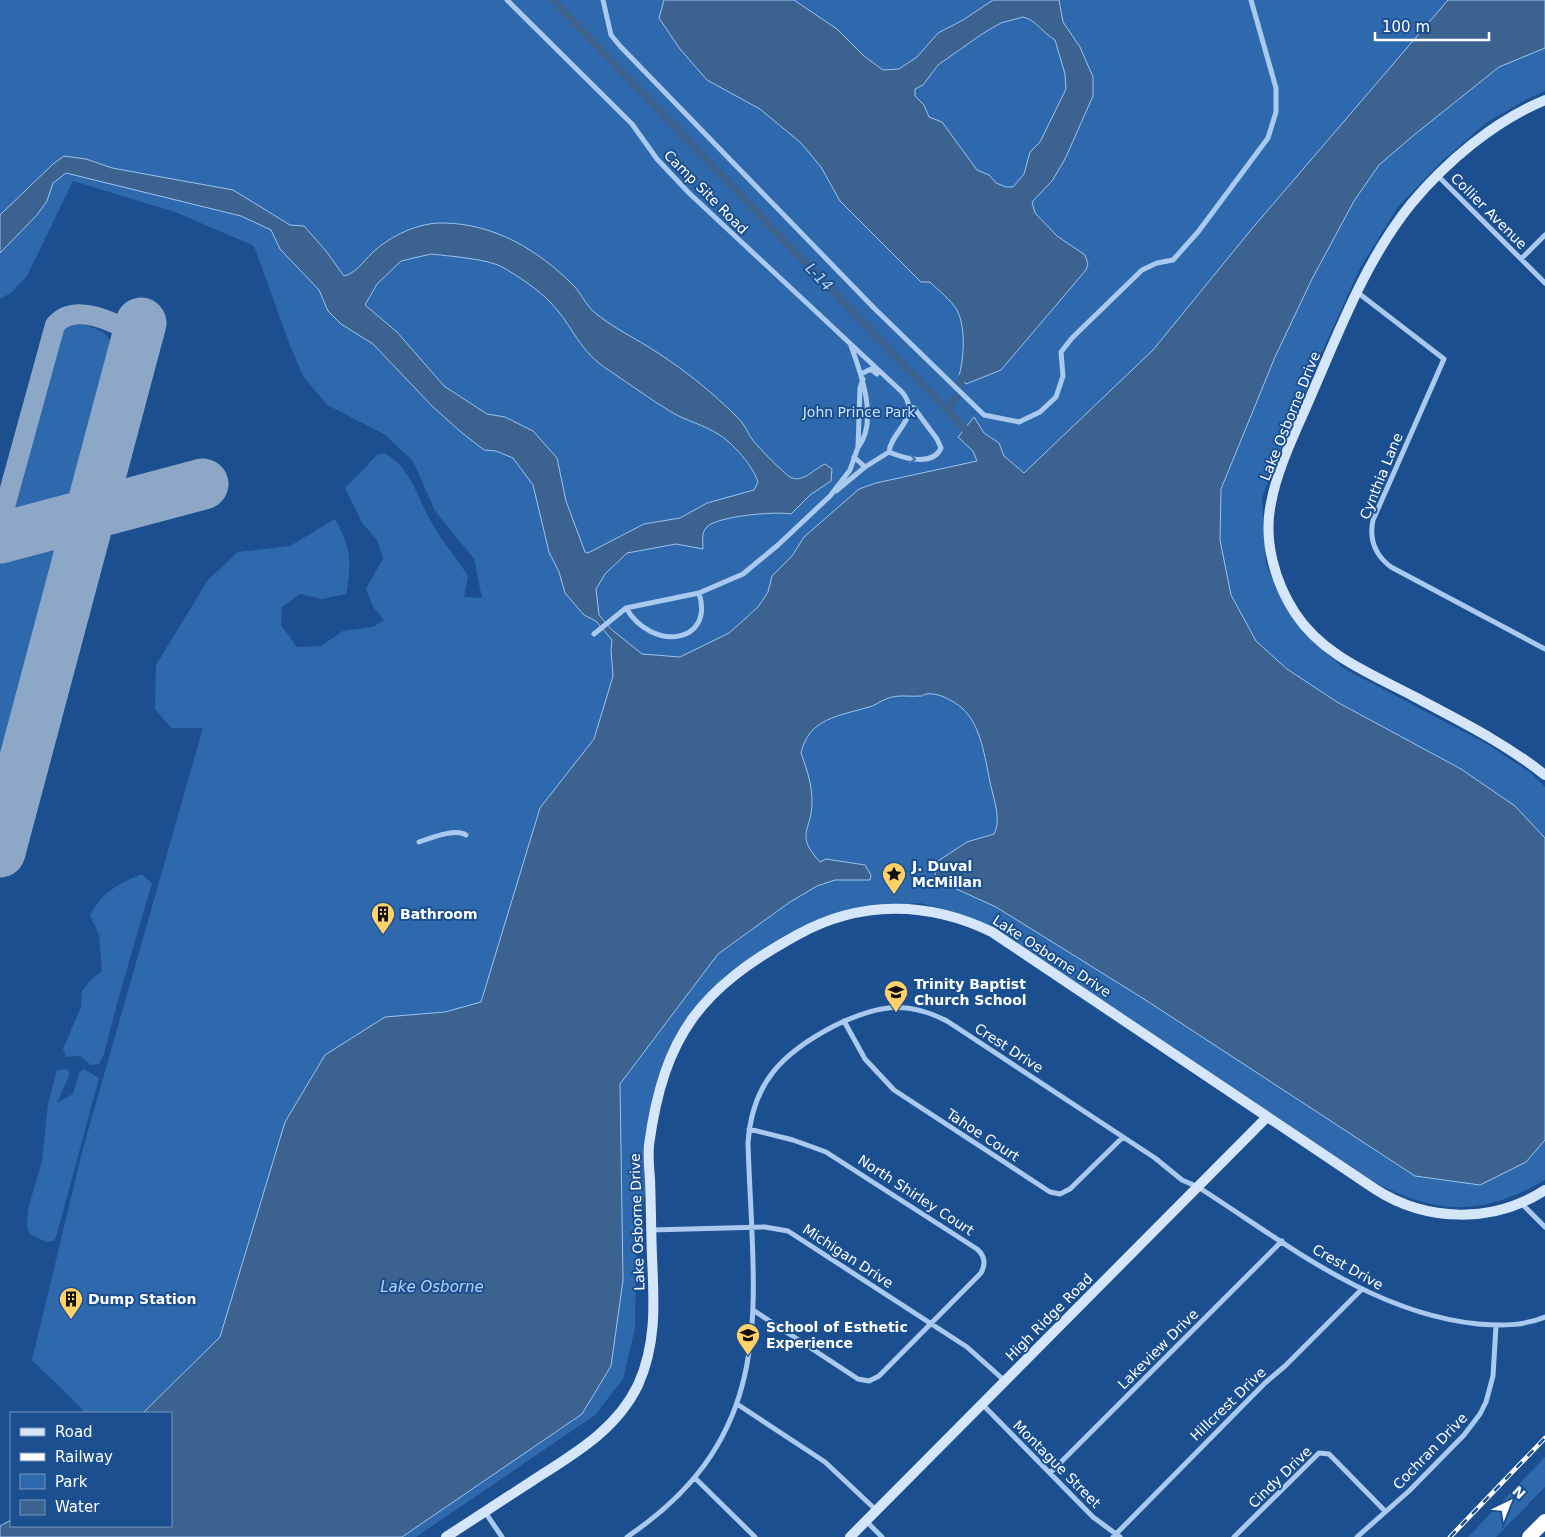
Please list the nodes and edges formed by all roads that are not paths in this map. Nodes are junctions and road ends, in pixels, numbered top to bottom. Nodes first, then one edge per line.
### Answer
1 (507, 0) edge
2 (603, 0) edge
3 (1251, 0) edge
4 (1545, 100) edge
5 (1438, 176) junction
6 (1545, 235) edge
7 (1521, 259) junction
8 (1545, 283) edge
9 (1357, 292) junction
10 (850, 346) junction
11 (883, 376) junction
12 (862, 377) junction
13 (909, 406) junction
14 (889, 452) junction
15 (854, 458) junction
16 (865, 466) junction
17 (830, 496) junction
18 (699, 593) junction
19 (626, 608) junction
20 (594, 634) dead end
21 (1545, 649) edge
22 (1545, 775) edge
23 (466, 835) dead end
24 (419, 842) dead end
25 (844, 1021) junction
26 (1267, 1117) junction
27 (749, 1130) junction
28 (1123, 1136) junction
29 (1198, 1187) junction
30 (1545, 1190) edge
31 (1521, 1204) junction
32 (751, 1227) junction
33 (1545, 1228) edge
34 (651, 1230) junction
35 (1282, 1241) junction
36 (1361, 1290) junction
37 (753, 1310) junction
38 (1545, 1317) edge
39 (932, 1324) junction
40 (1496, 1326) junction
41 (1005, 1381) junction
42 (737, 1404) junction
43 (982, 1404) junction
44 (1050, 1473) junction
45 (695, 1478) junction
46 (876, 1510) junction
47 (1385, 1511) junction
48 (485, 1512) junction
49 (866, 1521) junction
50 (1545, 1521) edge
51 (1116, 1536) edge
52 (446, 1537) edge
53 (502, 1537) edge
54 (627, 1537) edge
55 (755, 1537) edge
56 (850, 1537) edge
57 (882, 1537) edge
58 (1234, 1537) edge
59 (1357, 1537) edge
60 (1529, 1537) edge

1 - 10 street, Camp Site Road
2 - 3 street
4 - 5 street, Lake Osborne Drive
5 - 7 street, Collier Avenue
5 - 9 street, Lake Osborne Drive
6 - 7 street
7 - 8 street, Collier Avenue
9 - 21 street, Cynthia Lane
9 - 22 street, Lake Osborne Drive
10 - 11 street
10 - 12 street, Camp Site Road
11 - 12 street
11 - 13 street
12 - 15 street, Camp Site Road
13 - 14 street
14 -> 13 street
14 - 16 street
15 - 16 street
15 - 17 street, Camp Site Road
16 - 17 street
17 - 18 street, Camp Site Road
18 - 19 street, Camp Site Road
18 - 19 street
19 - 20 street, Camp Site Road
23 - 24 street
25 - 27 street, Crest Drive
25 - 28 street, Crest Drive
25 - 28 street, Tahoe Court
26 - 29 street, High Ridge Road
26 - 31 street, Lake Osborne Drive
26 - 34 street, Lake Osborne Drive
27 - 32 street, Crest Drive
27 - 39 street, North Shirley Court
28 - 29 street, Crest Drive
29 - 35 street, Crest Drive
29 - 41 street, High Ridge Road
30 - 31 street, Lake Osborne Drive
31 - 33 street
32 - 34 street, Michigan Drive
32 - 37 street, Crest Drive
32 - 39 street, Michigan Drive
34 - 48 street, Lake Osborne Drive
35 - 36 street, Crest Drive
35 - 44 street, Lakeview Drive
36 - 40 street, Crest Drive
36 - 51 street, Hillcrest Drive
37 - 39 street, North Shirley Court
37 - 42 street, Crest Drive
38 - 40 street
39 - 41 street, Michigan Drive
40 - 47 street, Cochran Drive
41 - 43 street, High Ridge Road
42 - 45 street, Crest Drive
42 - 46 street
43 - 44 street, Montague Street
43 - 46 street, High Ridge Road
44 - 51 street, Montague Street
45 - 54 street, Crest Drive
45 - 55 street
46 - 49 street, High Ridge Road
47 - 58 street, Cindy Drive
47 - 59 street, Cochran Drive
48 - 52 street, Lake Osborne Drive
48 - 53 street
49 - 56 street, High Ridge Road
49 - 57 street
50 - 60 highway

